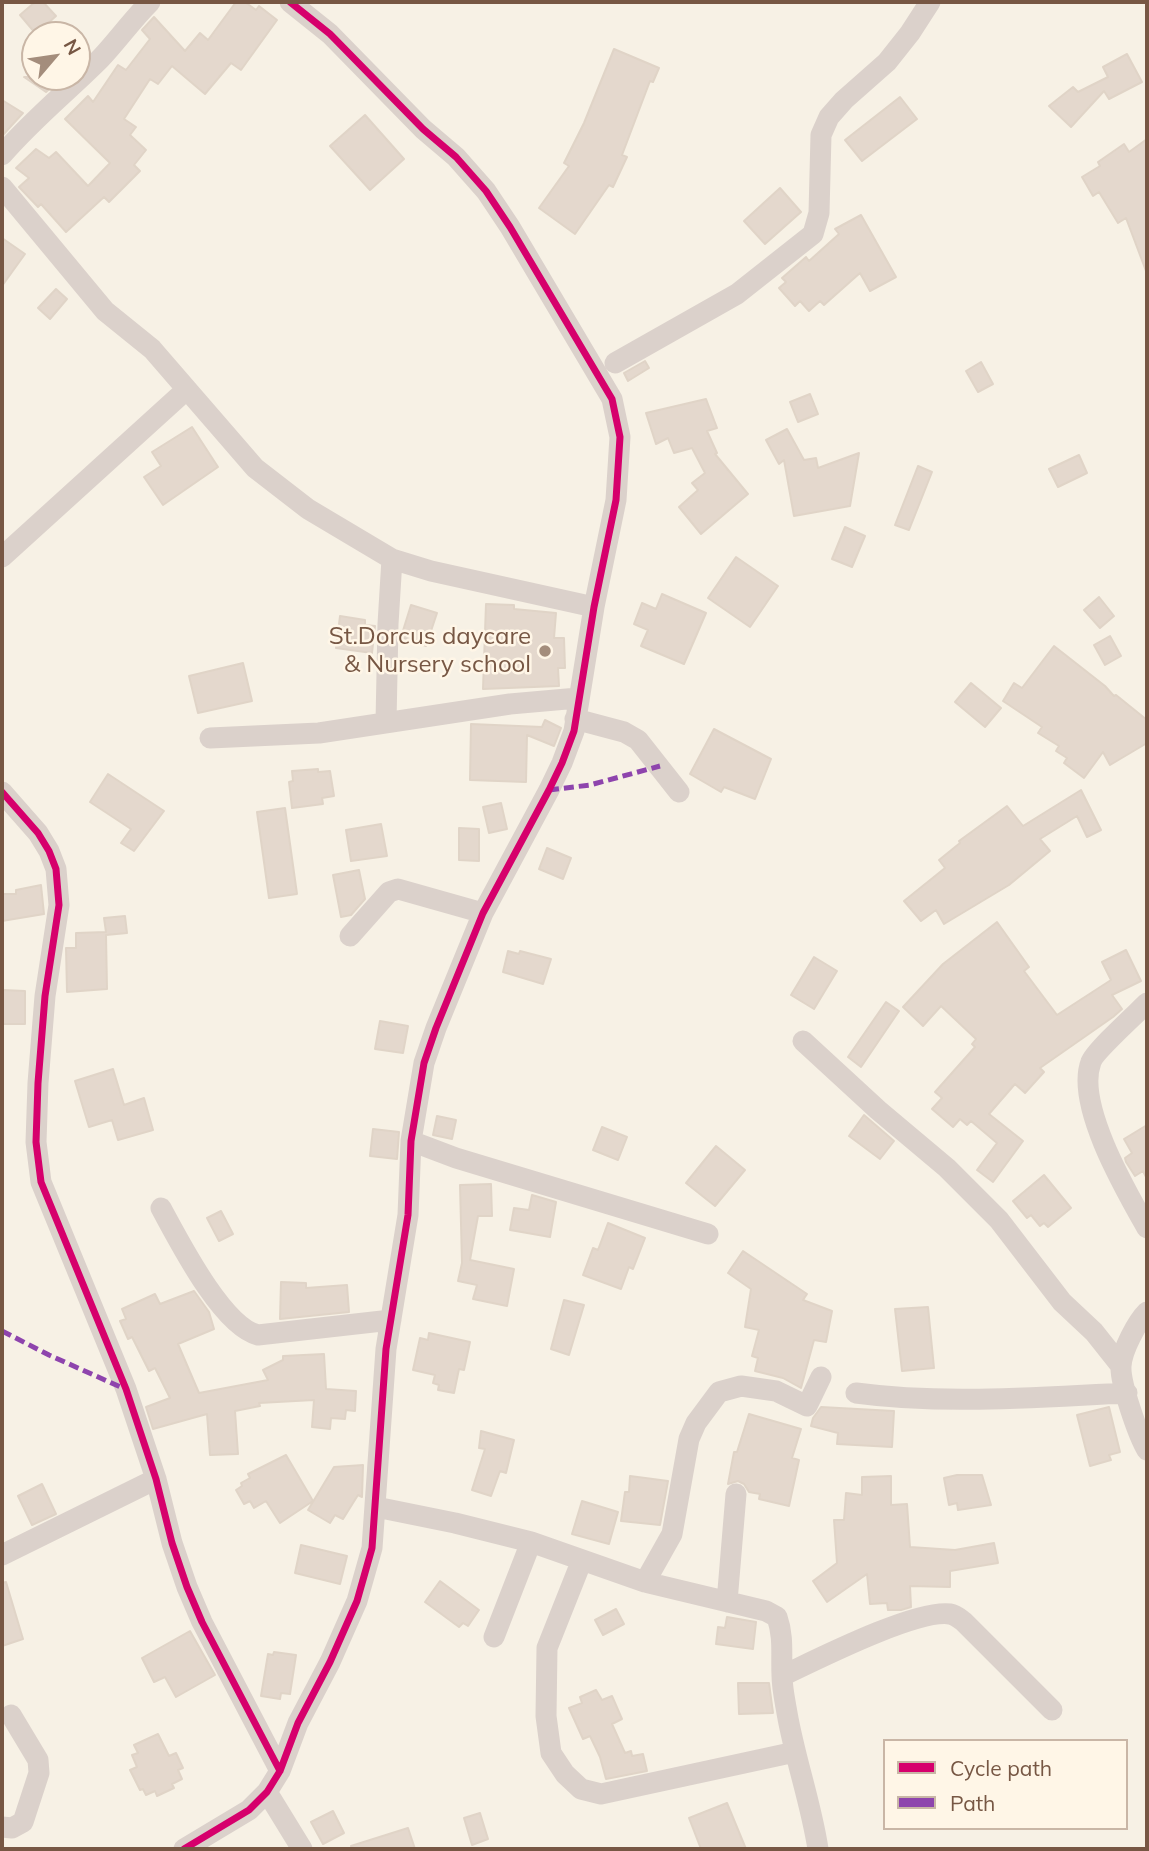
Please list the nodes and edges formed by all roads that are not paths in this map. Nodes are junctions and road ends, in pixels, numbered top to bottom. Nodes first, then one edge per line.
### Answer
1 (150, 2) edge
2 (290, 2) edge
3 (930, 2) edge
4 (2, 155) edge
5 (2, 187) edge
6 (615, 363) dead end
7 (186, 390) junction
8 (2, 557) edge
9 (392, 559) junction
10 (594, 607) junction
11 (576, 708) junction
12 (386, 722) junction
13 (209, 738) dead end
14 (2, 792) edge
15 (680, 792) dead end
16 (483, 913) junction
17 (350, 936) dead end
18 (1147, 1003) edge
19 (803, 1041) dead end
20 (411, 1141) junction
21 (162, 1208) dead end
22 (1147, 1228) edge
23 (708, 1234) dead end
24 (1147, 1312) edge
25 (391, 1320) junction
26 (1121, 1366) junction
27 (821, 1377) dead end
28 (856, 1393) dead end
29 (1127, 1393) junction
30 (1147, 1450) edge
31 (156, 1479) junction
32 (736, 1494) dead end
33 (376, 1507) junction
34 (531, 1542) junction
35 (2, 1555) edge
36 (582, 1560) junction
37 (645, 1582) junction
38 (727, 1602) junction
39 (494, 1637) dead end
40 (782, 1676) junction
41 (1052, 1710) dead end
42 (10, 1715) dead end
43 (795, 1752) junction
44 (280, 1771) junction
45 (267, 1792) junction
46 (2, 1827) edge
47 (184, 1849) edge
48 (302, 1849) edge
49 (818, 1849) edge

1 - 4 street
2 - 10 street
3 - 6 street
5 - 7 street
7 - 8 street
7 - 9 street
9 - 10 street
9 - 12 street
10 - 11 street
11 - 12 street
11 - 15 street
11 - 16 street
12 - 13 street
14 - 31 street
16 - 17 street
16 - 20 street
18 - 22 street
19 - 26 street
20 - 23 street
20 - 25 street
21 - 25 street
24 - 26 street
25 - 33 street
26 - 29 street
27 - 37 street
28 - 29 street
29 - 30 street
31 - 35 street
31 - 44 street
32 - 38 street
33 - 34 street
33 - 44 street
34 - 36 street
34 - 39 street
36 - 37 street
36 - 43 street
37 - 38 street
38 - 40 street
40 - 41 street
40 - 43 street
42 - 46 street
43 - 49 street
44 - 45 street
45 - 47 street
45 - 48 street

